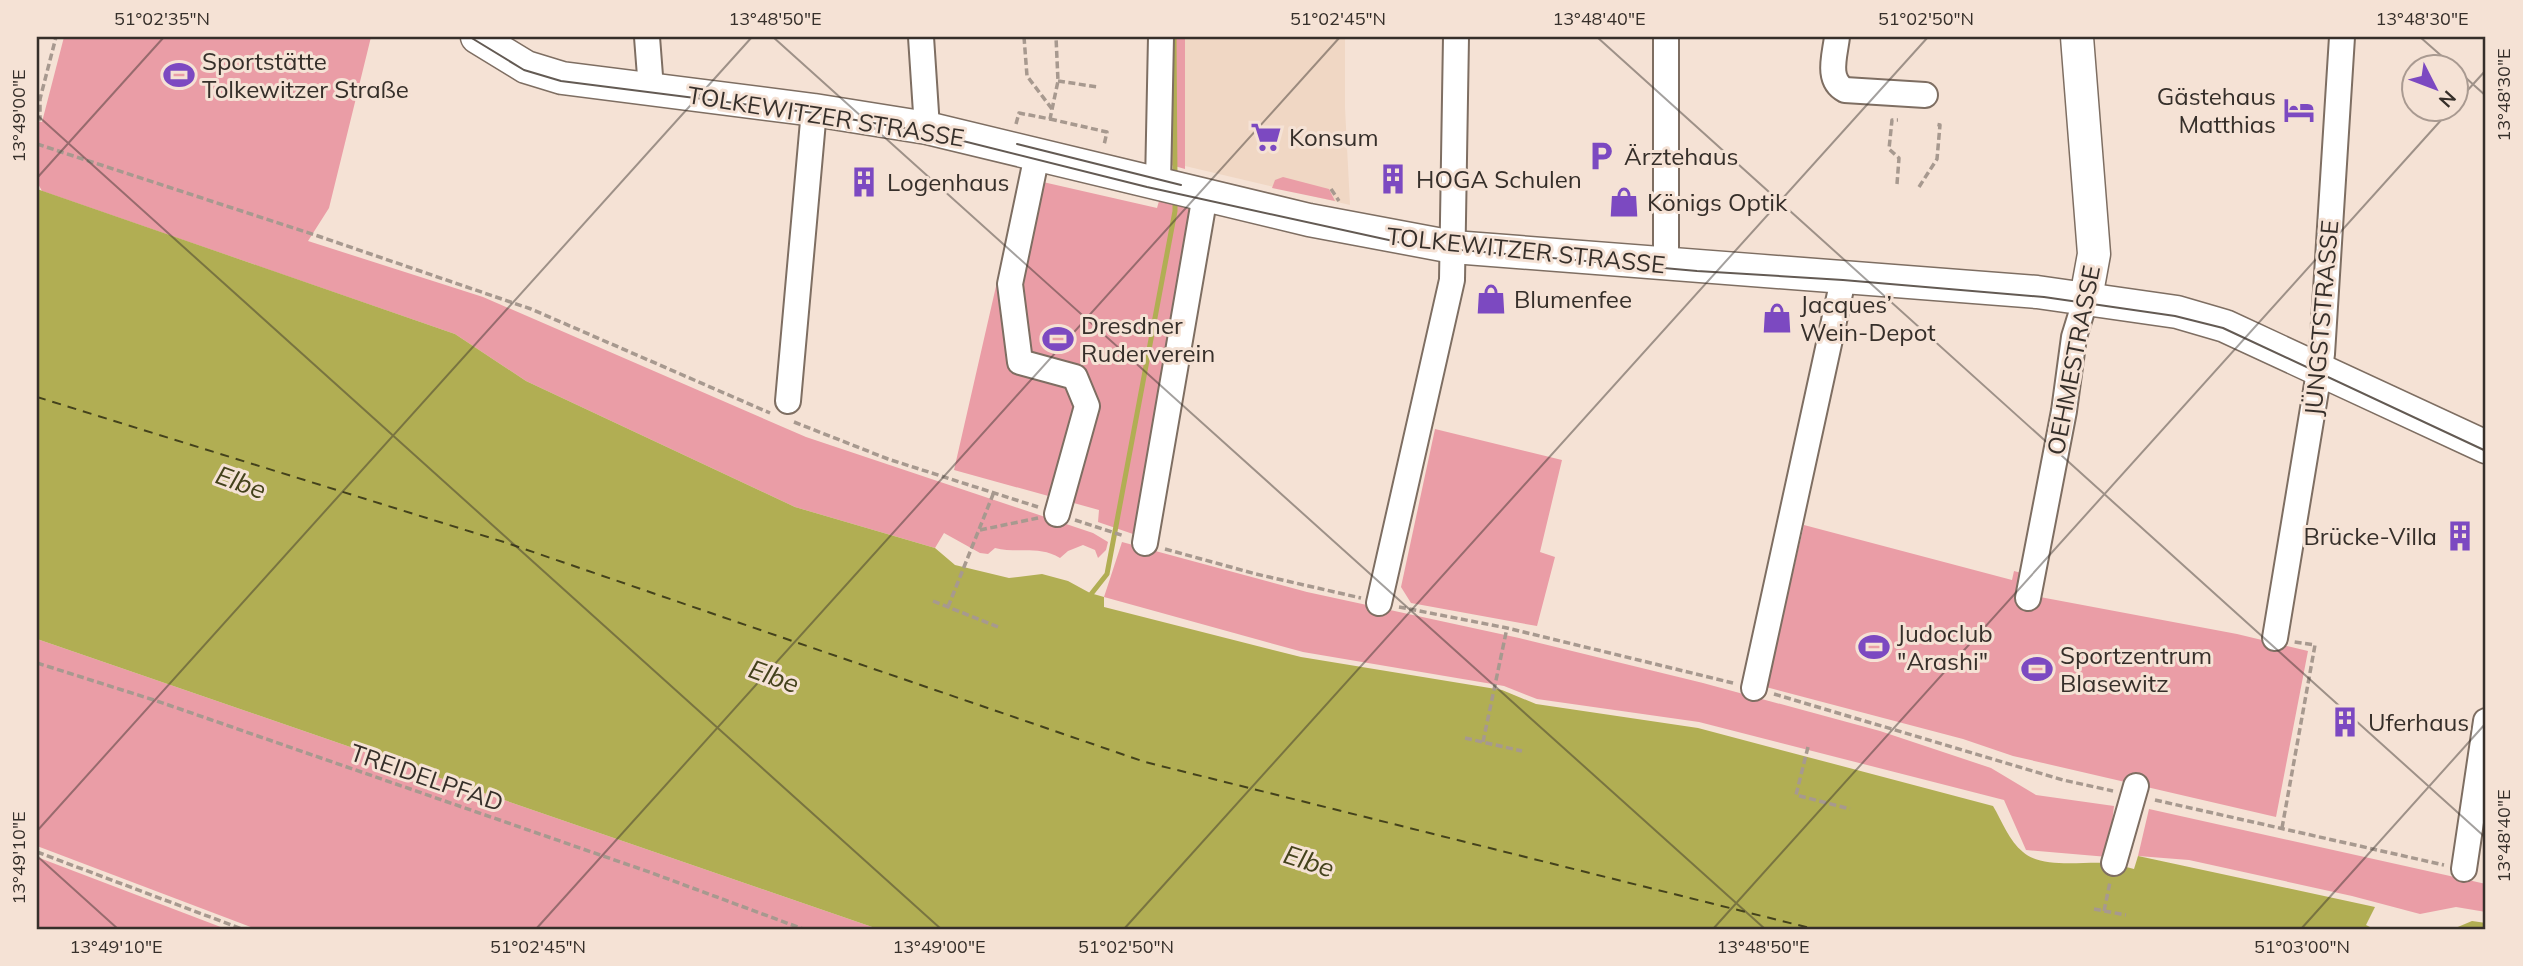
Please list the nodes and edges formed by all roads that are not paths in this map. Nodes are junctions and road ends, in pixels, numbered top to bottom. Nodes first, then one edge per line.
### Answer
1 (477, 37) edge
2 (647, 37) edge
3 (921, 37) edge
4 (1161, 37) edge
5 (1456, 37) edge
6 (1666, 37) edge
7 (1837, 37) edge
8 (2077, 37) edge
9 (2342, 37) edge
10 (651, 89) junction
11 (1925, 95) dead end
12 (814, 110) junction
13 (927, 128) junction
14 (1023, 152) junction
15 (1159, 184) junction
16 (1201, 194) junction
17 (1453, 247) junction
18 (1666, 265) junction
19 (1844, 275) junction
20 (2086, 298) junction
21 (2320, 370) junction
22 (780, 411) road end
23 (2486, 447) edge
24 (1057, 514) road end
25 (1137, 540) road end
26 (2028, 598) dead end
27 (1379, 603) road end
28 (2275, 638) road end
29 (1755, 688) road end
30 (2486, 721) edge
31 (2135, 791) road end
32 (2114, 863) road end
33 (2464, 869) road end

1 - 10 main road, TOLKEWITZER STRASSE
2 - 10 street
3 - 13 street
4 - 15 street
5 - 17 street
6 - 18 street
7 - 11 street
8 - 20 main road, OEHMESTRASSE
9 - 21 street, JÜNGSTSTRASSE
10 - 12 main road, TOLKEWITZER STRASSE
12 - 13 main road, TOLKEWITZER STRASSE
12 - 22 street
13 - 14 main road, TOLKEWITZER STRASSE
14 - 15 main road, TOLKEWITZER STRASSE
14 - 24 street
15 - 16 main road, TOLKEWITZER STRASSE
16 - 17 main road, TOLKEWITZER STRASSE
16 - 25 street
17 - 18 main road, TOLKEWITZER STRASSE
17 - 27 street
18 - 19 main road, TOLKEWITZER STRASSE
19 - 20 main road, TOLKEWITZER STRASSE
19 - 29 street
20 - 21 main road, TOLKEWITZER STRASSE
20 - 26 street, OEHMESTRASSE
21 - 23 main road, TOLKEWITZER STRASSE
21 - 28 street, JÜNGSTSTRASSE
30 - 33 street
31 - 32 street

